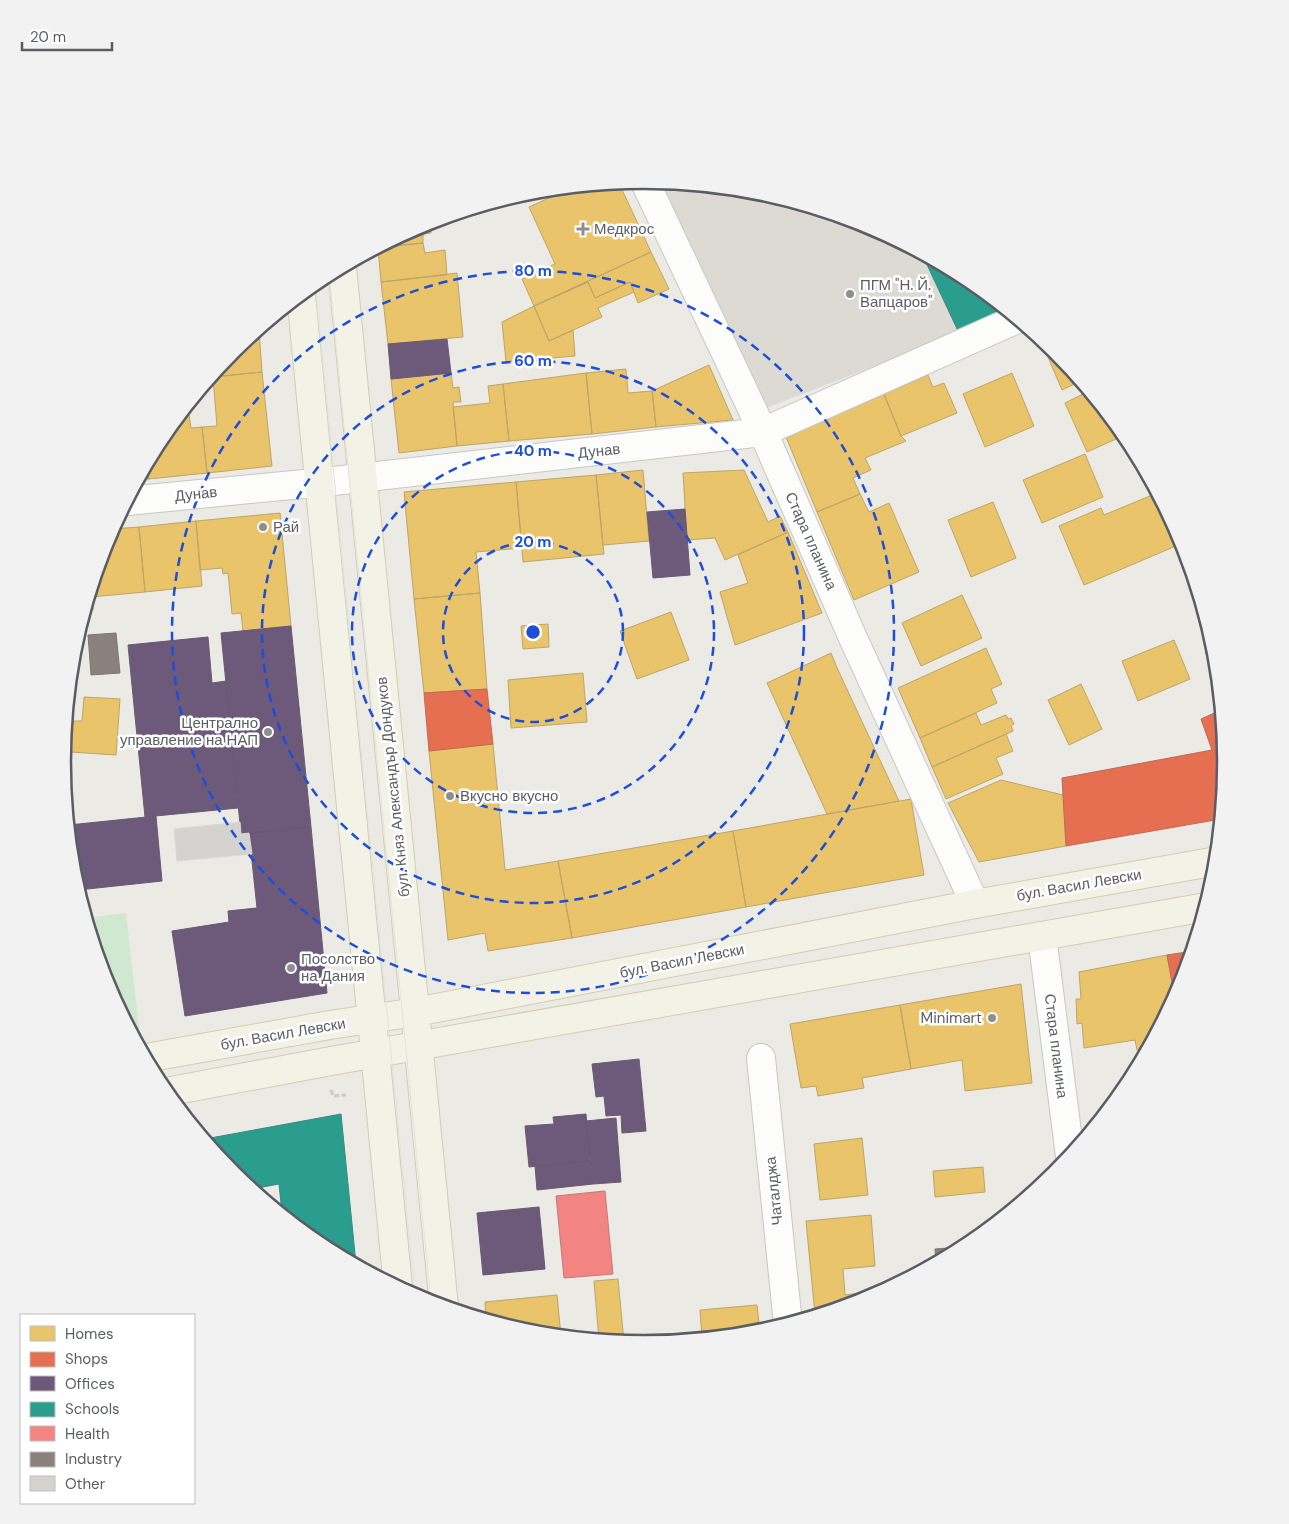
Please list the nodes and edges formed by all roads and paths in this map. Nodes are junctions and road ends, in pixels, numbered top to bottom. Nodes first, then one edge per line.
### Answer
1 (648, 189) edge
2 (343, 275) edge
3 (302, 303) edge
4 (1010, 321) edge
5 (763, 432) junction
6 (363, 477) junction
7 (319, 482) junction
8 (134, 500) edge
9 (1209, 862) edge
10 (975, 904) junction
11 (1198, 908) edge
12 (1042, 936) junction
13 (331, 982) dead end
14 (337, 982) dead end
15 (416, 1012) junction
16 (372, 1019) junction
17 (418, 1046) junction
18 (376, 1054) junction
19 (153, 1057) edge
20 (761, 1058) dead end
21 (175, 1090) edge
22 (346, 1095) dead end
23 (333, 1096) dead end
24 (1069, 1147) edge
25 (397, 1279) edge
26 (443, 1299) edge
27 (787, 1317) edge

1 - 5 street, Стара планина
2 - 6 main road, бул. Княз Александър Дондуков
3 - 7 main road
4 - 5 street, Дунав
5 - 6 street, Дунав
5 - 10 street, Стара планина
6 - 7 street, Дунав
6 - 15 main road, бул. Княз Александър Дондуков
7 - 8 street, Дунав
7 - 16 main road
9 - 10 main road, бул. Васил Левски
10 - 15 main road, бул. Васил Левски
11 - 12 main road
12 - 17 main road
12 - 24 street, Стара планина
13 - 14 path
15 - 16 main road, бул. Васил Левски
15 - 17 main road, бул. Княз Александър Дондуков
16 - 18 main road
16 - 19 main road, бул. Васил Левски
17 - 18 main road
17 - 26 main road, бул. Княз Александър Дондуков
18 - 21 main road
18 - 25 main road
20 - 27 street, Чаталджа
22 - 23 path

